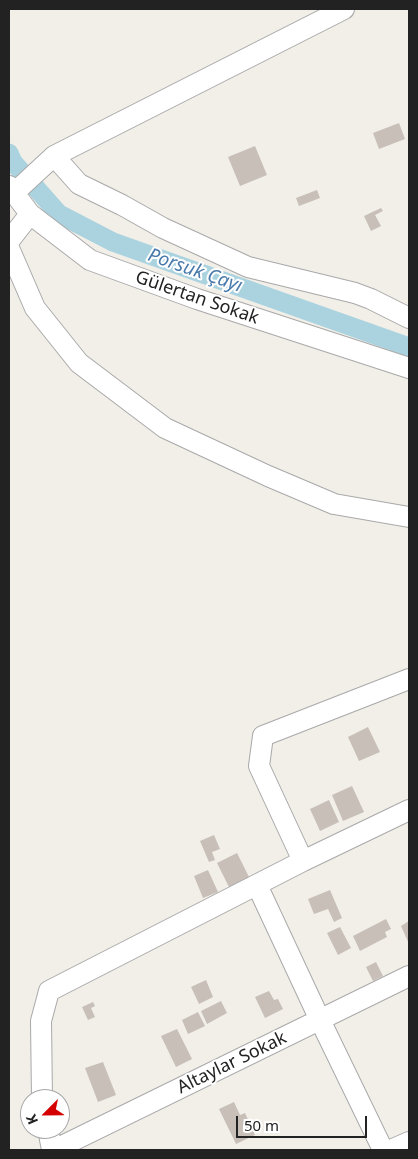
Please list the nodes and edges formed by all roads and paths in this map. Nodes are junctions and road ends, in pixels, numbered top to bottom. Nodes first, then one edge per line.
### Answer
1 (344, 9) edge
2 (54, 156) junction
3 (13, 189) edge
4 (30, 214) junction
5 (9, 241) edge
6 (9, 248) edge
7 (409, 318) edge
8 (409, 368) edge
9 (409, 517) edge
10 (409, 679) edge
11 (409, 810) edge
12 (303, 861) junction
13 (257, 885) junction
14 (409, 976) edge
15 (320, 1020) junction
16 (42, 1089) edge
17 (409, 1142) edge
18 (53, 1150) edge
19 (383, 1150) edge
20 (392, 1150) edge

1 - 2 street
2 - 3 street
2 - 7 street
3 - 4 street, Gülertan Sokak
4 - 5 street
4 - 8 street, Gülertan Sokak
6 - 9 street
10 - 12 street
11 - 12 street
12 - 13 street
13 - 15 street
13 - 16 street
14 - 15 street, Altaylar Sokak
15 - 18 street, Altaylar Sokak
15 - 19 street
17 - 20 street

